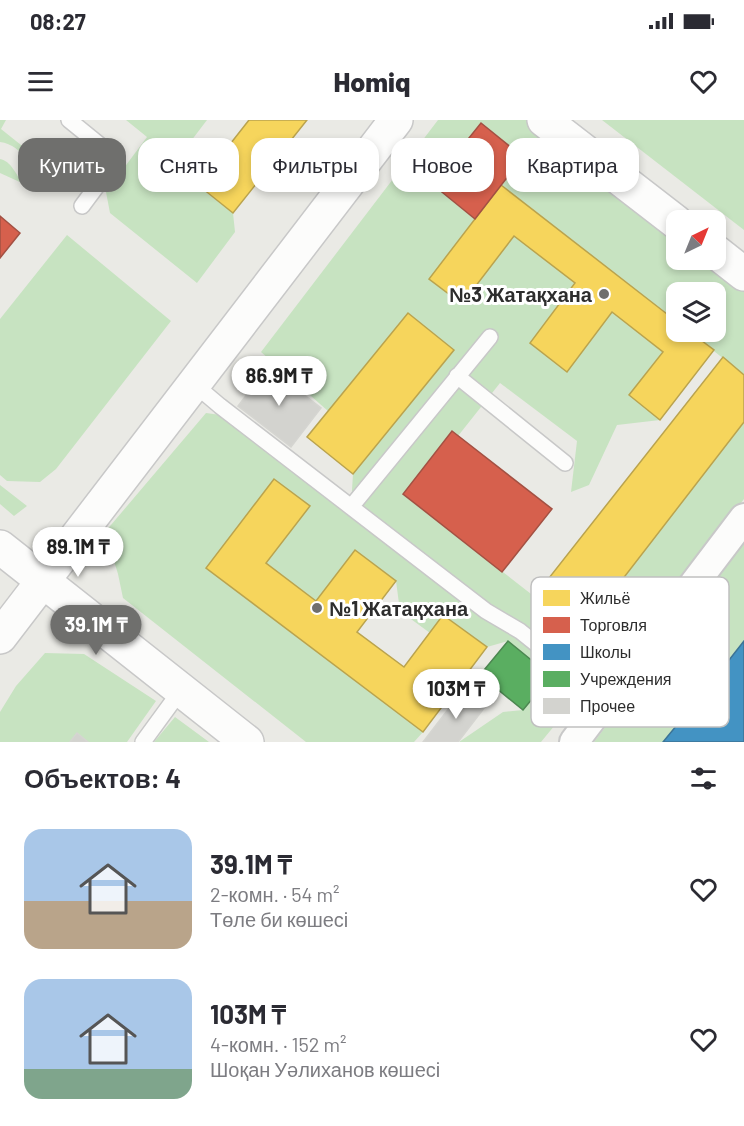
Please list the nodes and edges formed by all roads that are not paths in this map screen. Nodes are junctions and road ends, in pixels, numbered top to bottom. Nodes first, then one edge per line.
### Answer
1 (69, 120) edge
2 (396, 120) edge
3 (544, 120) edge
4 (82, 206) dead end
5 (666, 214) edge
6 (726, 260) edge
7 (744, 274) edge
8 (490, 337) dead end
9 (457, 376) junction
10 (194, 384) junction
11 (565, 463) dead end
12 (351, 507) junction
13 (744, 518) edge
14 (0, 547) edge
15 (699, 577) edge
16 (43, 582) junction
17 (0, 637) edge
18 (531, 640) edge
19 (181, 690) junction
20 (585, 727) edge
21 (143, 742) edge
22 (247, 742) edge
23 (574, 742) edge

1 - 4 lane
2 - 10 street
3 - 5 street
6 - 7 street
8 - 9 lane
9 - 11 lane
9 - 12 lane
10 - 12 lane
10 - 16 street
12 - 18 lane
13 - 15 street
14 - 16 street
16 - 17 street
16 - 19 street
19 - 21 lane
19 - 22 street
20 - 23 street

